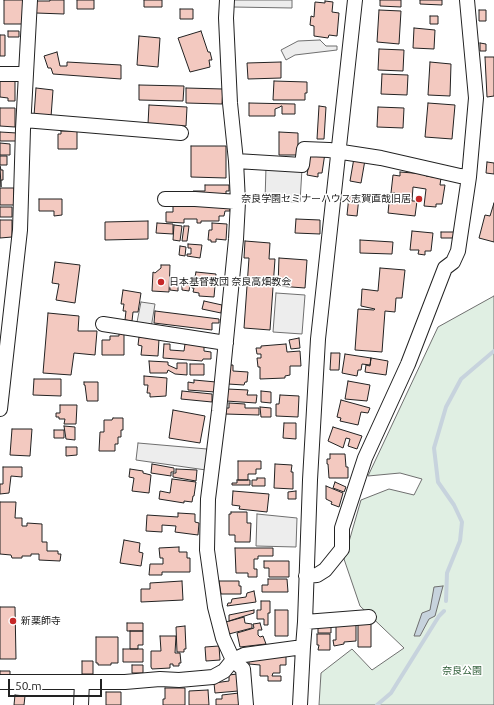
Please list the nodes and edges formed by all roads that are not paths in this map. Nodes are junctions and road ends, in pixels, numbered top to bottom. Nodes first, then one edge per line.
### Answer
1 (30, 0) edge
2 (226, 0) edge
3 (355, 0) edge
4 (467, 0) edge
5 (0, 74) edge
6 (26, 74) junction
7 (24, 120) junction
8 (180, 132) dead end
9 (338, 151) junction
10 (236, 161) junction
11 (469, 177) junction
12 (165, 199) dead end
13 (238, 202) junction
14 (103, 324) dead end
15 (226, 343) junction
16 (0, 409) edge
17 (306, 576) junction
18 (369, 617) dead end
19 (305, 622) junction
20 (303, 647) junction
21 (233, 660) junction
22 (0, 682) edge
23 (82, 682) junction
24 (81, 705) edge
25 (246, 705) edge
26 (300, 705) edge

1 - 6 street
2 - 10 street
3 - 9 street
4 - 11 street
5 - 6 street
6 - 7 street
7 - 8 street
7 - 16 street
9 - 10 street
9 - 11 street
9 - 17 street
10 - 13 street
11 - 17 street
12 - 13 street
13 - 15 street
14 - 15 street
15 - 21 street
17 - 19 street
18 - 19 street
19 - 20 street
20 - 21 street
20 - 26 street
21 - 23 street
21 - 25 street
22 - 23 street
23 - 24 street

